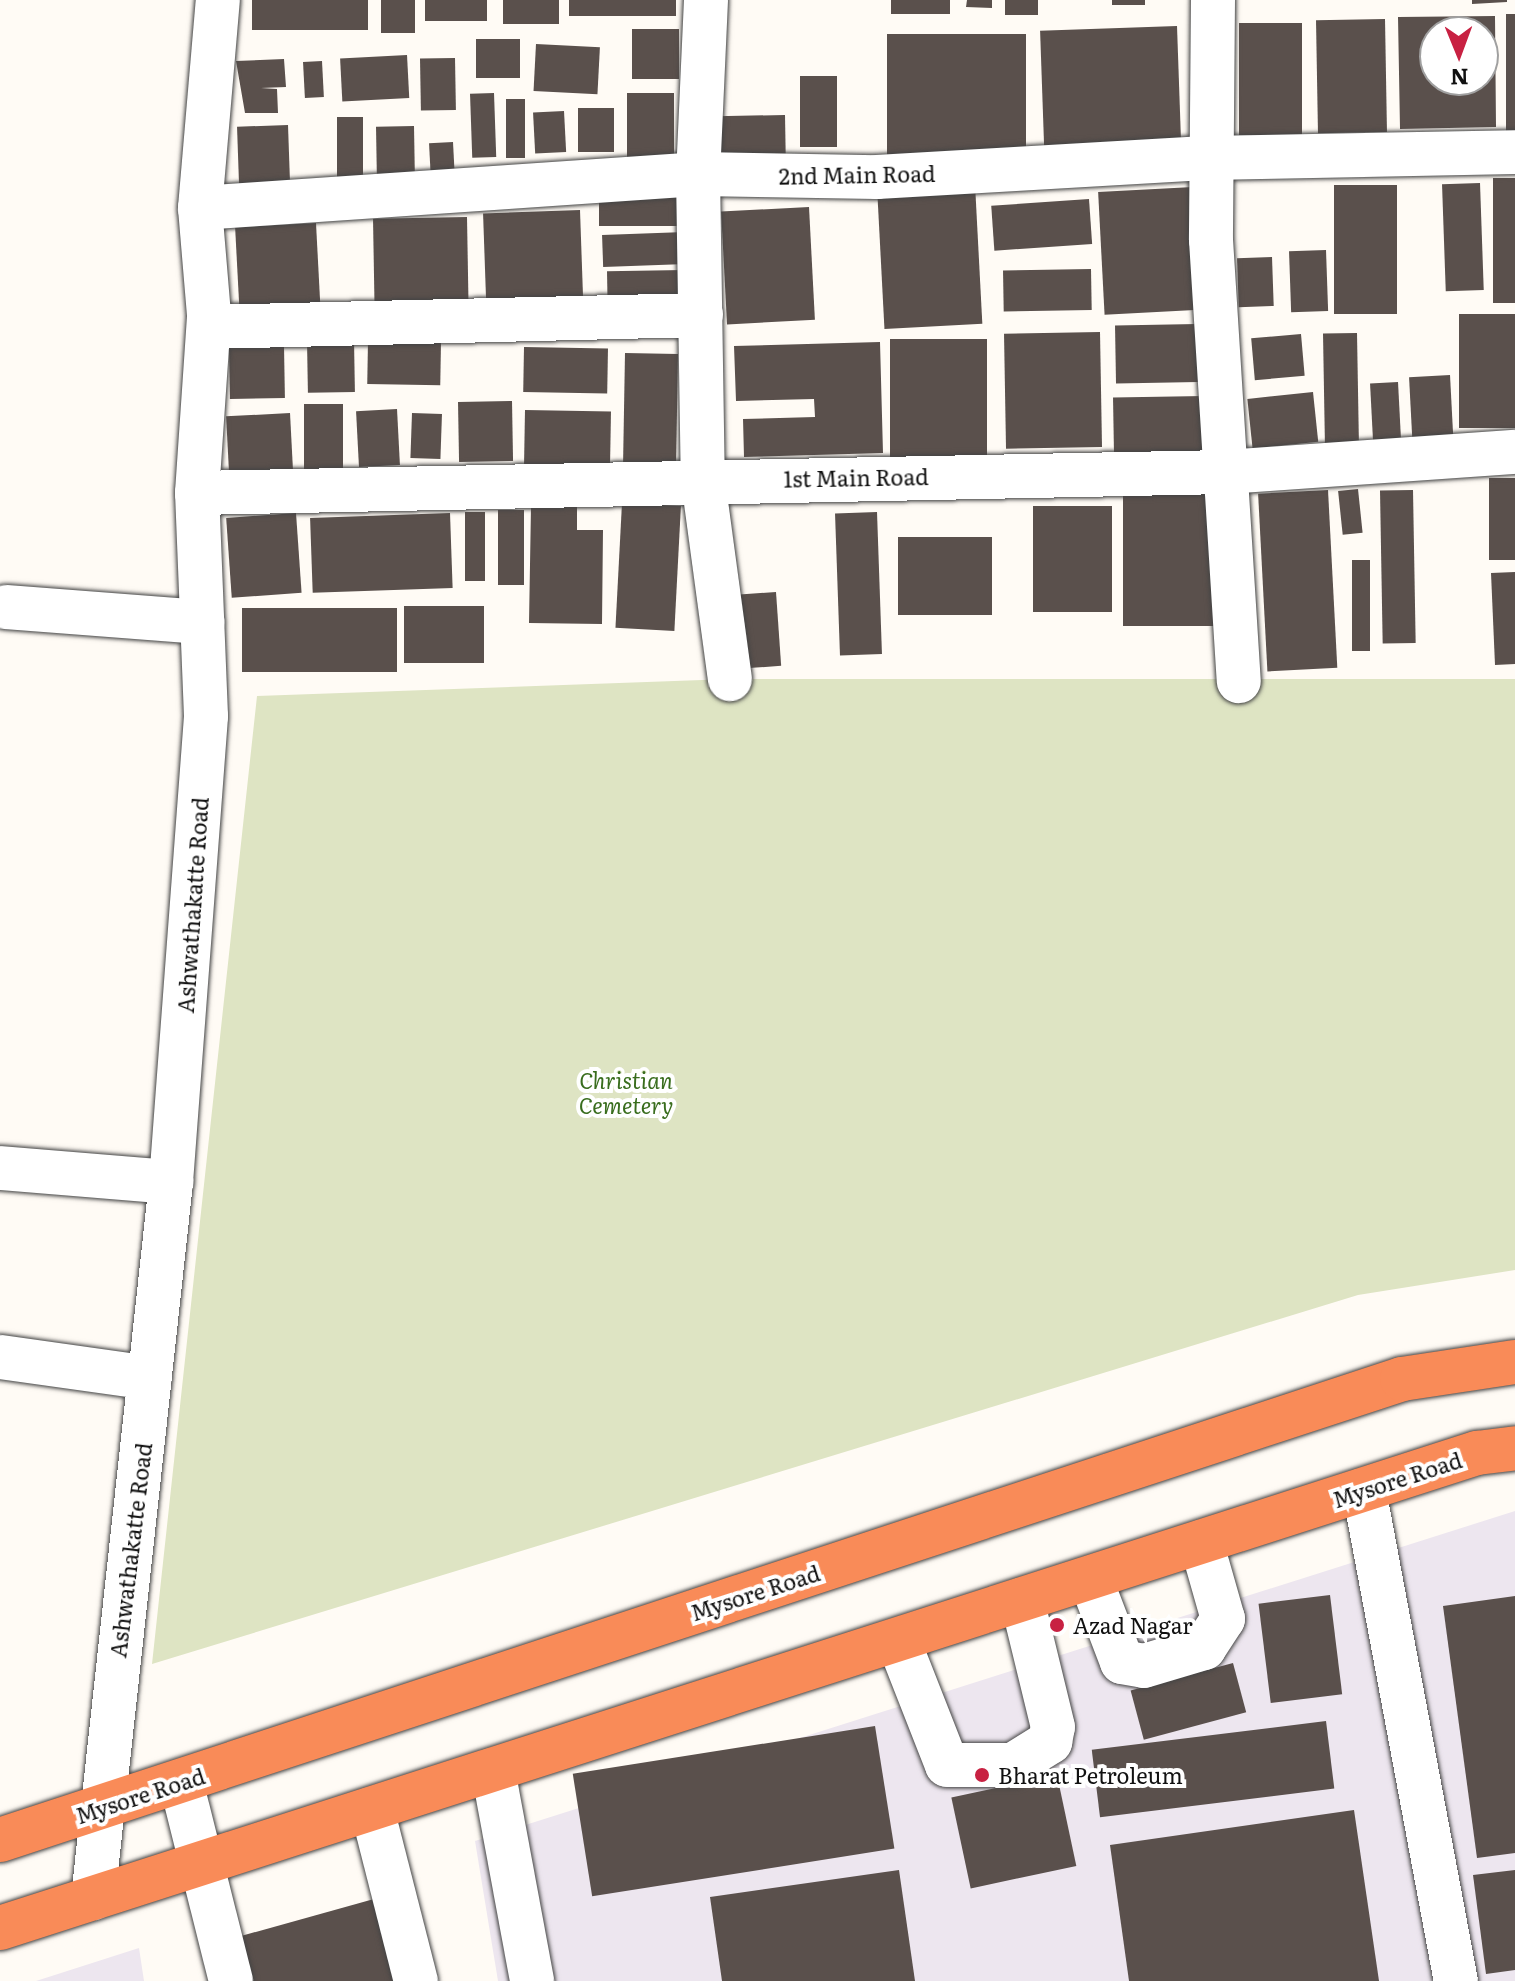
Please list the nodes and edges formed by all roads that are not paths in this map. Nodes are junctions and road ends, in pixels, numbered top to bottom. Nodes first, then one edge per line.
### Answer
1 (218, 0) edge
2 (706, 0) edge
3 (1213, 0) edge
4 (1515, 152) edge
5 (1209, 158) junction
6 (698, 174) junction
7 (200, 208) junction
8 (701, 315) junction
9 (209, 327) junction
10 (1515, 452) edge
11 (1226, 472) junction
12 (703, 480) junction
13 (197, 493) junction
14 (6, 607) dead end
15 (202, 622) junction
16 (730, 679) dead end
17 (1239, 681) dead end
18 (0, 1168) edge
19 (171, 1182) junction
20 (0, 1357) edge
21 (1515, 1362) edge
22 (150, 1378) junction
23 (1515, 1448) edge
24 (1364, 1490) junction
25 (1201, 1542) junction
26 (1090, 1578) junction
27 (1022, 1600) junction
28 (898, 1640) junction
29 (493, 1770) junction
30 (181, 1782) junction
31 (101, 1808) junction
32 (372, 1809) junction
33 (0, 1840) edge
34 (201, 1864) junction
35 (93, 1898) junction
36 (0, 1928) edge
37 (231, 1981) edge
38 (416, 1981) edge
39 (532, 1981) edge
40 (1456, 1981) edge

1 - 7 street, Ashwathakatte Road
2 - 6 street
3 - 5 street
4 - 5 street, 2nd Main Road
5 - 6 street, 2nd Main Road
5 - 11 street
6 - 7 street, 2nd Main Road
6 - 8 street
7 - 9 street, Ashwathakatte Road
8 - 9 street
8 - 12 street
9 - 13 street, Ashwathakatte Road
10 - 11 street, 1st Main Road
11 - 12 street, 1st Main Road
11 - 17 street
12 - 13 street, 1st Main Road
12 - 16 street
13 - 15 street, Ashwathakatte Road
14 - 15 street
15 - 19 street, Ashwathakatte Road
18 - 19 street
19 - 22 street, Ashwathakatte Road
20 - 22 street
21 - 30 highway, Mysore Road
22 - 31 street, Ashwathakatte Road
23 - 24 highway, Mysore Road
24 - 25 highway, Mysore Road
24 - 40 street
25 - 26 highway, Mysore Road
25 - 26 street
26 - 27 highway, Mysore Road
27 - 28 highway, Mysore Road
27 - 28 street
28 - 29 highway, Mysore Road
29 - 32 highway, Mysore Road
29 - 39 street
30 - 31 highway, Mysore Road
30 - 34 street
31 - 33 highway, Mysore Road
31 - 35 street, Ashwathakatte Road
32 - 34 highway, Mysore Road
32 - 38 street
34 - 35 highway, Mysore Road
34 - 37 street
35 - 36 highway, Mysore Road

